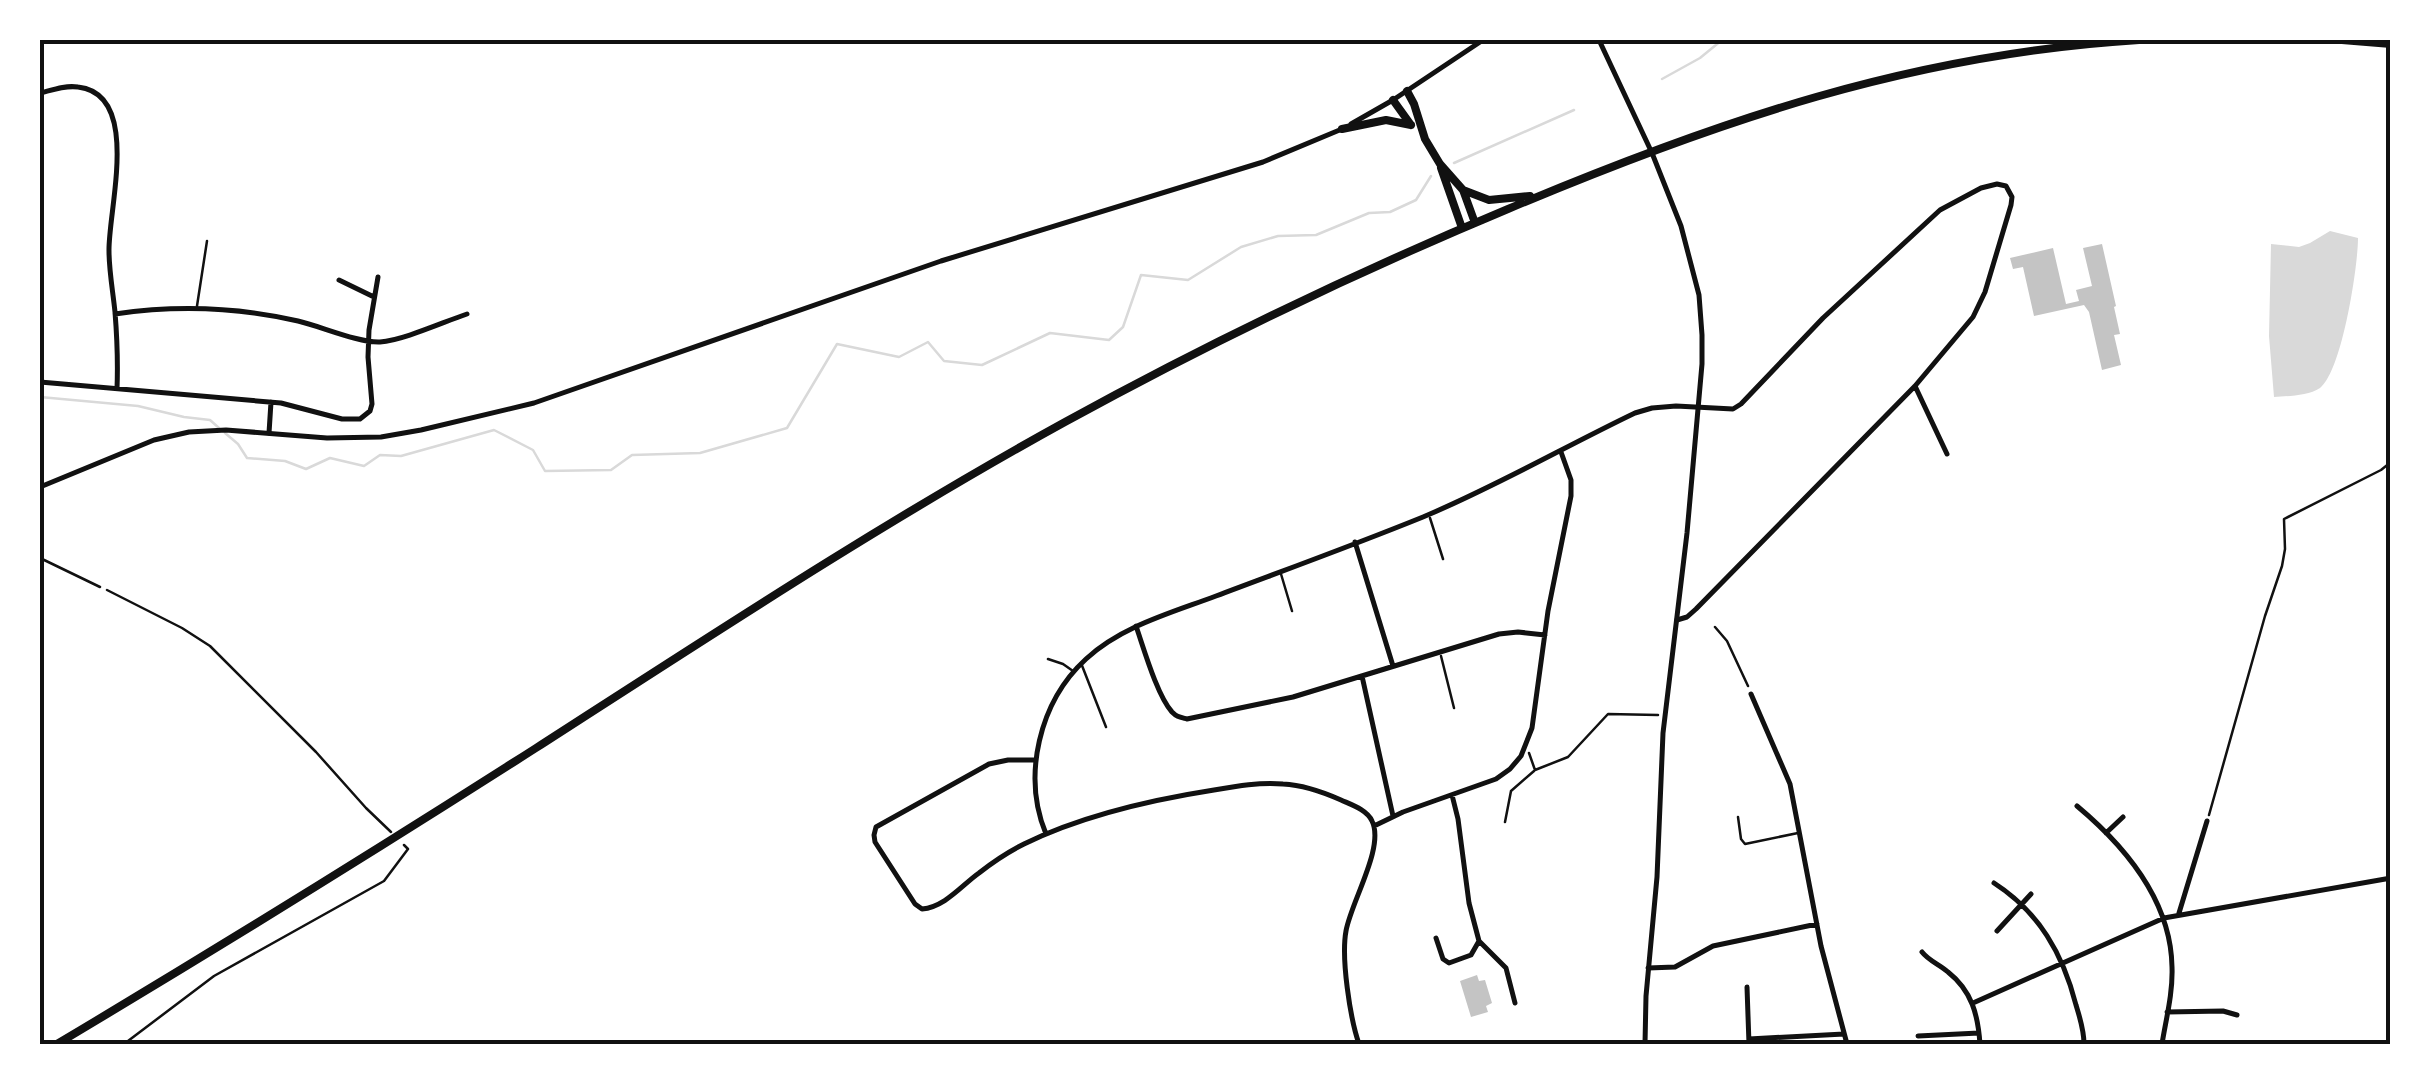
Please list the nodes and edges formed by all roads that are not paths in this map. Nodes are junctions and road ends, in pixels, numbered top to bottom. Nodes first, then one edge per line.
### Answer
1 (1483, 40) edge
2 (1599, 40) edge
3 (2140, 40) edge
4 (2342, 40) edge
5 (2391, 44) edge
6 (1407, 91) junction
7 (40, 93) edge
8 (1393, 100) junction
9 (1411, 125) junction
10 (1342, 129) junction
11 (1425, 139) junction
12 (1440, 164) junction
13 (1463, 190) junction
14 (1544, 194) junction
15 (1475, 222) junction
16 (1462, 228) junction
17 (206, 241) dead end
18 (378, 277) dead end
19 (339, 280) dead end
20 (374, 297) junction
21 (197, 308) junction
22 (115, 314) junction
23 (467, 314) dead end
24 (368, 341) junction
25 (40, 382) edge
26 (1914, 386) junction
27 (118, 389) junction
28 (271, 402) junction
29 (1698, 406) junction
30 (269, 434) junction
31 (1560, 450) junction
32 (1947, 454) dead end
33 (40, 488) edge
34 (1429, 514) junction
35 (1356, 542) junction
36 (40, 558) edge
37 (1443, 559) dead end
38 (1280, 572) junction
39 (100, 587) road end
40 (1292, 611) dead end
41 (1676, 620) junction
42 (1136, 626) junction
43 (1545, 635) junction
44 (1440, 651) junction
45 (1048, 660) dead end
46 (1082, 663) junction
47 (1394, 666) junction
48 (1074, 672) junction
49 (1362, 676) junction
50 (1751, 694) road end
51 (1454, 708) dead end
52 (1106, 727) dead end
53 (1036, 760) junction
54 (1452, 794) junction
55 (2077, 806) dead end
56 (1393, 816) junction
57 (1738, 817) dead end
58 (2122, 817) dead end
59 (2207, 821) road end
60 (1374, 826) junction
61 (1799, 833) junction
62 (2106, 833) junction
63 (1046, 834) junction
64 (2391, 878) edge
65 (1994, 883) dead end
66 (2031, 894) dead end
67 (2022, 904) junction
68 (2180, 913) junction
69 (2164, 918) junction
70 (1817, 924) junction
71 (1997, 931) dead end
72 (1436, 938) dead end
73 (1480, 941) junction
74 (1922, 952) dead end
75 (2063, 963) junction
76 (1648, 968) junction
77 (1747, 987) dead end
78 (1515, 1003) dead end
79 (1973, 1003) junction
80 (2167, 1012) junction
81 (2237, 1014) dead end
82 (1979, 1033) junction
83 (1844, 1034) junction
84 (1918, 1036) dead end
85 (1749, 1041) edge
86 (57, 1044) edge
87 (1359, 1044) edge
88 (1645, 1044) edge
89 (1847, 1044) edge
90 (1980, 1044) edge
91 (2084, 1044) edge
92 (2162, 1044) edge

1 - 6 street
2 - 29 street
3 - 14 main road
4 - 5 main road
6 - 8 street
6 - 11 main road
7 - 22 street
8 - 9 main road
8 - 10 street
9 - 10 main road
9 - 11 main road
10 - 30 street
11 - 12 main road
12 - 13 main road
12 - 16 main road
13 - 14 main road
13 - 15 main road
14 - 15 main road
15 - 16 main road
16 - 86 main road
17 - 21 lane
18 - 20 street
19 - 20 street
20 - 24 street
21 - 22 street
21 - 24 street
22 - 27 street
23 - 24 street
24 - 28 street
25 - 27 street
26 - 29 street
26 - 32 street
26 - 41 street
27 - 28 street
28 - 30 street
29 - 31 street
29 - 41 street
30 - 33 street
31 - 34 street
31 - 43 street
34 - 35 street
34 - 37 lane
35 - 38 street
35 - 47 street
36 - 39 lane
38 - 40 lane
38 - 42 street
41 - 76 street
42 - 46 street
42 - 49 street
43 - 44 street
43 - 54 street
44 - 47 street
44 - 51 lane
45 - 48 lane
46 - 48 street
46 - 52 lane
47 - 49 street
48 - 53 street
49 - 56 street
50 - 61 street
53 - 63 street
53 - 63 street
54 - 56 street
54 - 73 street
55 - 62 street
56 - 60 street
57 - 61 lane
58 - 62 street
59 - 68 street
60 - 63 street
60 - 87 street
61 - 70 street
62 - 69 street
64 - 68 street
65 - 67 street
66 - 67 street
67 - 71 street
67 - 75 street
68 - 69 street
69 - 75 street
69 - 80 street
70 - 76 street
70 - 83 street
72 - 73 street
73 - 78 street
74 - 79 street
75 - 79 street
75 - 91 street
76 - 88 street
77 - 85 street
79 - 82 street
80 - 81 street
80 - 92 street
82 - 84 street
82 - 90 street
83 - 85 street
83 - 89 street

